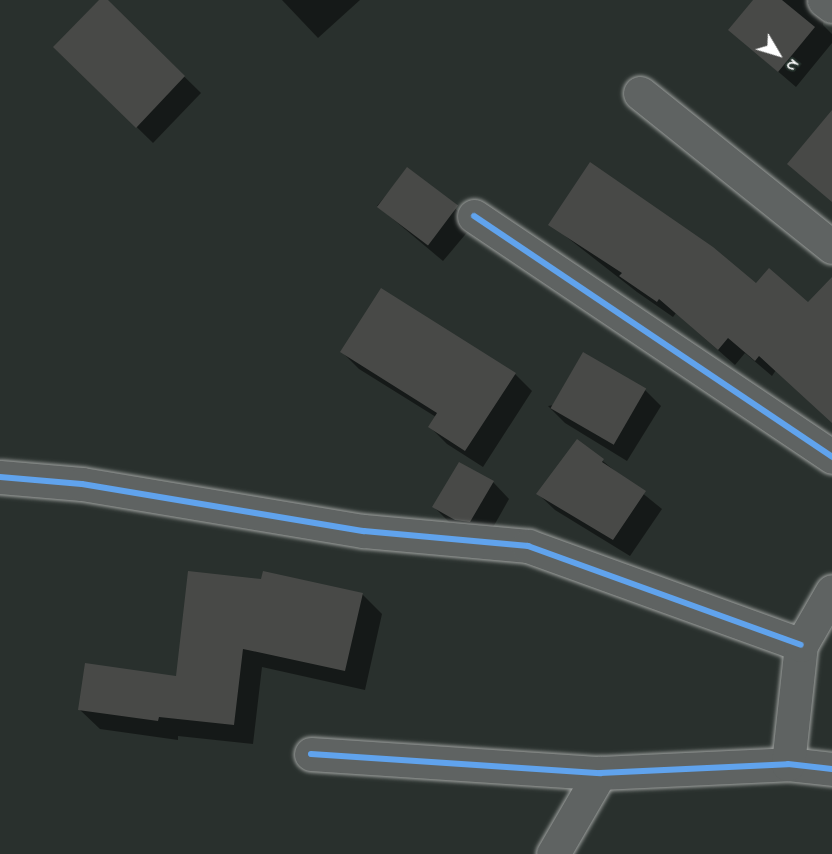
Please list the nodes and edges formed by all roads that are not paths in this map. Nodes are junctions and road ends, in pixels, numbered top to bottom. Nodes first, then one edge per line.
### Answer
1 (824, 0) edge
2 (832, 6) edge
3 (640, 93) dead end
4 (474, 216) dead end
5 (832, 247) edge
6 (832, 457) edge
7 (0, 477) edge
8 (832, 591) edge
9 (801, 645) junction
10 (311, 754) dead end
11 (788, 764) junction
12 (832, 769) edge
13 (600, 773) junction
14 (553, 854) edge

1 - 2 street
3 - 5 street
4 - 6 street
7 - 9 street
8 - 9 street
9 - 11 street
10 - 13 street
11 - 12 street
11 - 13 street
13 - 14 street

